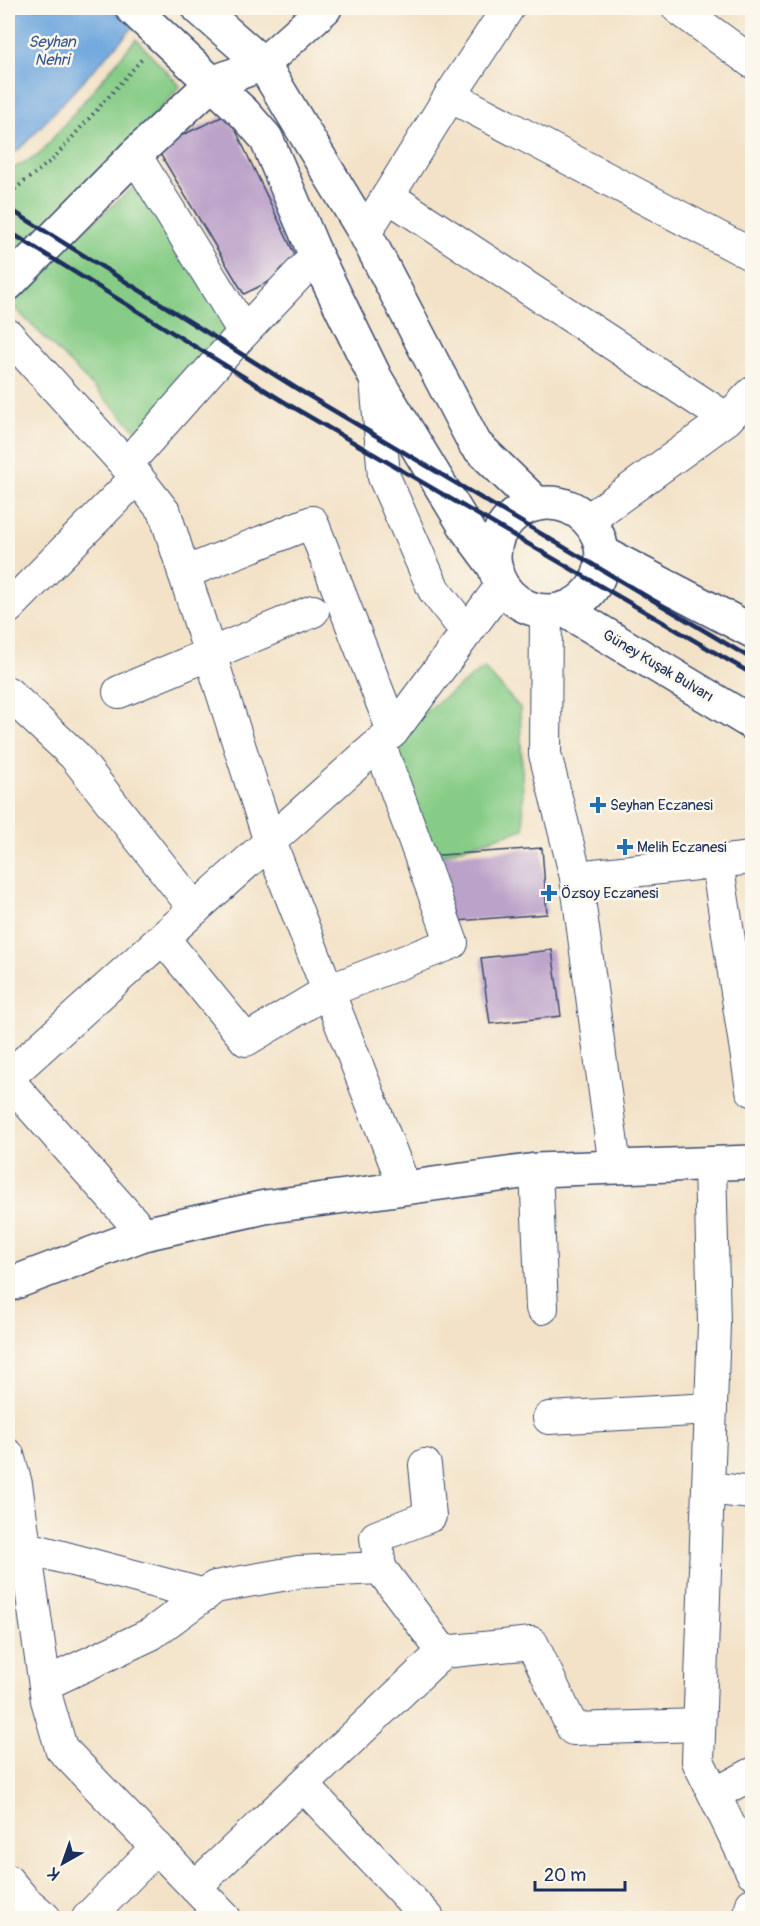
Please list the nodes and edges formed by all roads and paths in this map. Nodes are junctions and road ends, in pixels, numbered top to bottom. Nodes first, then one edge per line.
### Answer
1 (199, 8) edge
2 (325, 8) edge
3 (508, 8) edge
4 (678, 8) edge
5 (138, 13) edge
6 (145, 56) dead end
7 (753, 62) edge
8 (262, 63) junction
9 (212, 83) junction
10 (450, 96) junction
11 (135, 155) junction
12 (10, 193) dead end
13 (387, 196) junction
14 (364, 232) junction
15 (753, 255) edge
16 (316, 256) junction
17 (8, 284) edge
18 (244, 332) junction
19 (8, 335) edge
20 (376, 379) junction
21 (753, 393) edge
22 (727, 418) junction
23 (131, 471) junction
24 (537, 504) junction
25 (588, 520) junction
26 (603, 553) junction
27 (184, 573) junction
28 (499, 577) junction
29 (8, 608) edge
30 (313, 610) dead end
31 (554, 610) junction
32 (753, 631) edge
33 (467, 632) junction
34 (210, 654) junction
35 (119, 692) dead end
36 (8, 693) edge
37 (753, 723) edge
38 (386, 737) junction
39 (270, 842) junction
40 (753, 858) edge
41 (717, 862) junction
42 (576, 876) junction
43 (195, 909) junction
44 (163, 938) junction
45 (328, 991) junction
46 (8, 1079) edge
47 (753, 1090) edge
48 (753, 1162) edge
49 (710, 1164) junction
50 (615, 1167) junction
51 (536, 1170) junction
52 (405, 1188) junction
53 (144, 1234) junction
54 (8, 1285) edge
55 (542, 1308) dead end
56 (711, 1409) junction
57 (549, 1418) dead end
58 (8, 1455) edge
59 (425, 1465) dead end
60 (708, 1488) junction
61 (753, 1493) edge
62 (24, 1547) junction
63 (380, 1568) junction
64 (205, 1594) junction
65 (443, 1652) junction
66 (45, 1684) junction
67 (699, 1725) junction
68 (753, 1774) edge
69 (303, 1785) junction
70 (715, 1794) junction
71 (745, 1842) edge
72 (157, 1847) junction
73 (753, 1872) edge
74 (8, 1881) edge
75 (195, 1887) junction
76 (753, 1904) edge
77 (45, 1918) edge
78 (88, 1918) edge
79 (225, 1918) edge
80 (428, 1918) edge
81 (749, 1918) edge

1 - 8 main road
2 - 8 main road
3 - 10 street
4 - 7 street
5 - 9 main road
6 - 12 path
8 - 9 main road
8 - 14 main road
9 - 11 main road
9 - 16 main road
10 - 13 street
10 - 15 street
11 - 17 main road
11 - 18 street
13 - 14 street
13 - 22 street
14 - 24 main road
16 - 18 street
16 - 20 main road
18 - 23 street
19 - 23 street
20 - 28 main road
20 - 33 street
21 - 22 street
22 - 25 street
23 - 27 street
23 - 29 street
24 - 25 main road
24 - 28 main road
25 - 26 main road
26 - 31 main road
26 - 32 main road
27 - 34 street
27 - 38 street
28 - 31 main road
28 - 33 street
30 - 34 street
31 - 37 main road, Güney Kuşak Bulvarı
31 - 42 street
33 - 38 street
34 - 35 street
34 - 39 street
36 - 43 street
38 - 39 street
38 - 45 street
39 - 43 street
39 - 45 street
40 - 41 street
41 - 42 street
41 - 47 street
42 - 50 street
43 - 44 street
44 - 45 street
44 - 46 street
45 - 52 street
46 - 53 street
48 - 49 main road
49 - 50 main road
49 - 56 street
50 - 51 main road
51 - 52 main road
51 - 55 street
52 - 53 main road
53 - 54 main road
56 - 57 street
56 - 60 street
58 - 62 street
59 - 63 street
60 - 61 street
60 - 67 street
62 - 64 street
62 - 66 street
63 - 64 street
63 - 65 street
64 - 66 street
65 - 67 street
65 - 69 street
66 - 72 street
67 - 70 street
68 - 70 street
69 - 75 street
69 - 80 street
70 - 71 street
71 - 73 street
72 - 75 street
72 - 78 street
74 - 77 street
75 - 79 street
76 - 81 street

